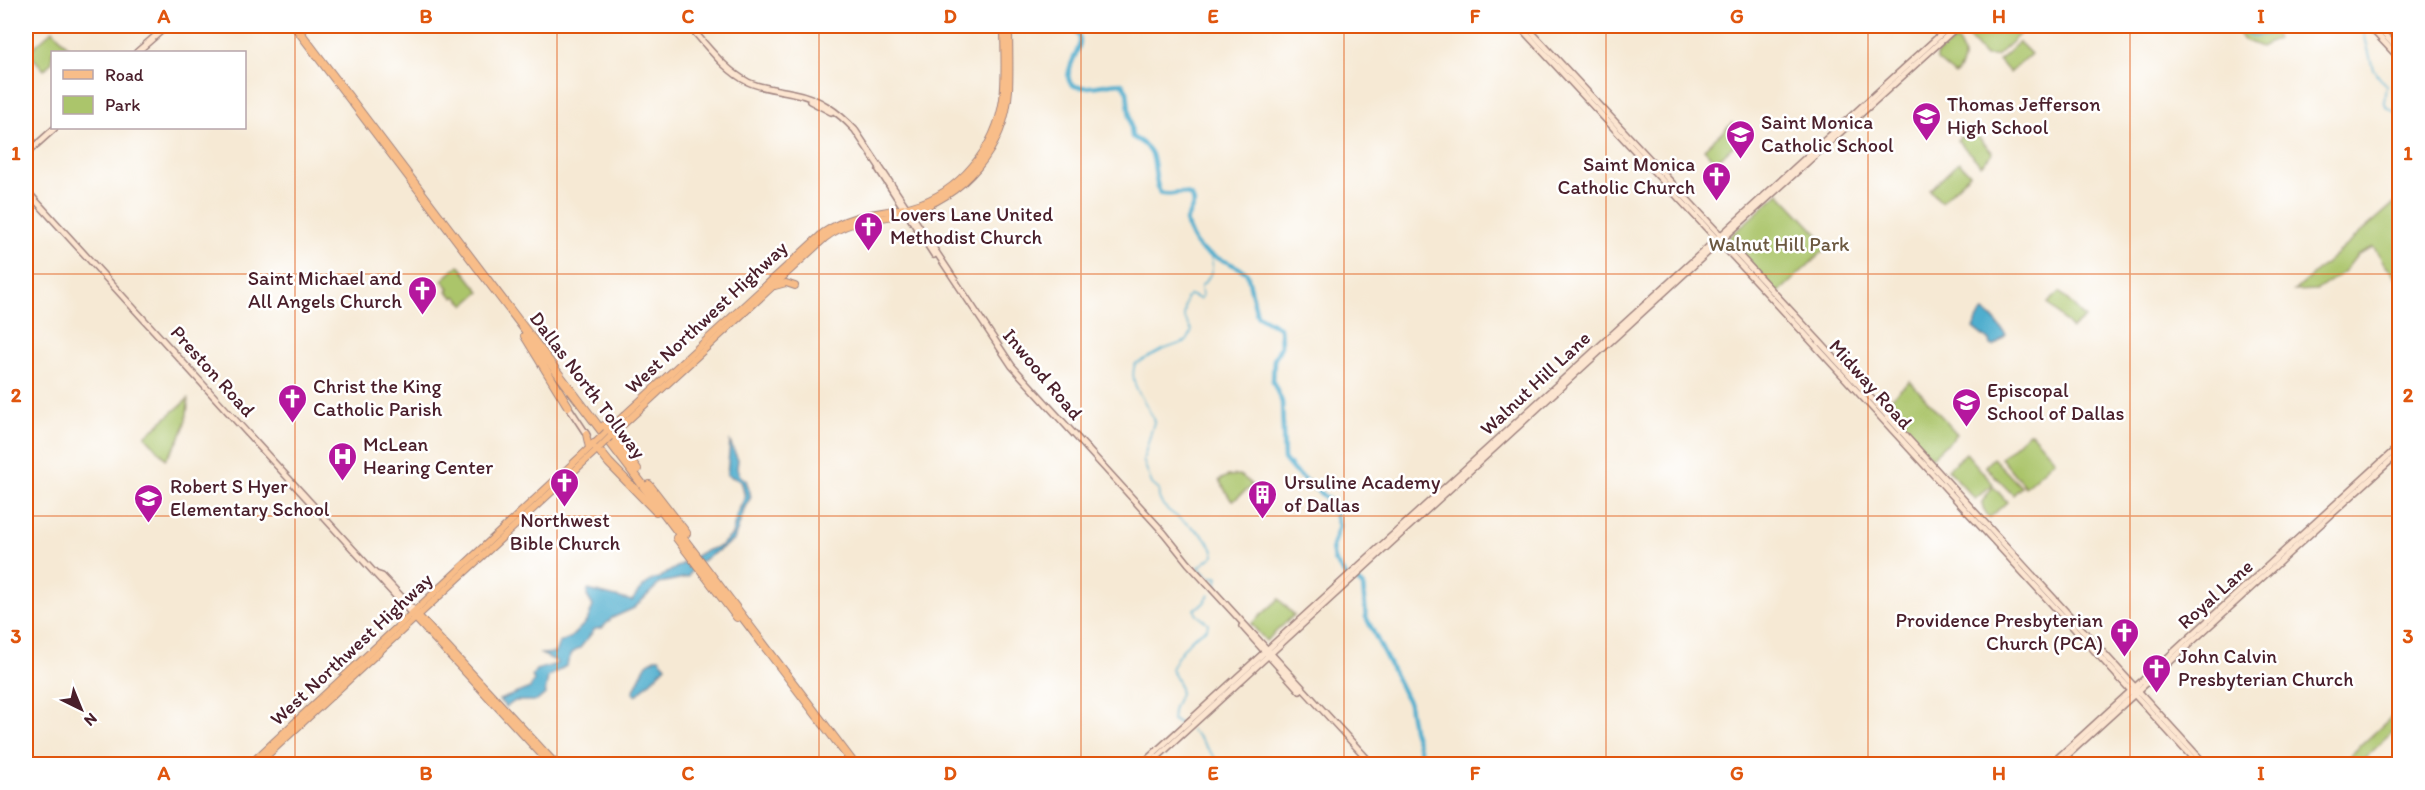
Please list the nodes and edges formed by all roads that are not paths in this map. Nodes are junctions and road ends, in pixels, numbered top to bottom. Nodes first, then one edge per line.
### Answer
1 (167, 26) edge
2 (289, 26) edge
3 (295, 26) edge
4 (687, 26) edge
5 (1004, 26) edge
6 (1009, 26) edge
7 (1519, 26) edge
8 (1526, 26) edge
9 (1950, 26) edge
10 (1958, 26) edge
11 (2369, 26) edge
12 (2376, 26) edge
13 (1006, 37) junction
14 (138, 51) edge
15 (2400, 51) edge
16 (2400, 59) edge
17 (1907, 68) junction
18 (54, 129) edge
19 (26, 154) edge
20 (26, 190) edge
21 (1680, 195) junction
22 (907, 210) junction
23 (1720, 238) junction
24 (820, 239) junction
25 (795, 286) dead end
26 (771, 287) junction
27 (525, 336) junction
28 (536, 343) junction
29 (567, 406) joint
30 (586, 434) joint
31 (609, 434) junction
32 (2400, 445) edge
33 (595, 446) junction
34 (2400, 452) edge
35 (1468, 468) junction
36 (539, 500) junction
37 (656, 511) junction
38 (477, 555) junction
39 (460, 577) junction
40 (717, 582) junction
41 (415, 615) junction
42 (1303, 621) junction
43 (1269, 653) junction
44 (2163, 666) junction
45 (2134, 692) junction
46 (297, 722) junction
47 (277, 747) junction
48 (250, 765) edge
49 (258, 765) edge
50 (550, 765) edge
51 (556, 765) edge
52 (848, 765) edge
53 (854, 765) edge
54 (1142, 765) edge
55 (1150, 765) edge
56 (1370, 765) edge
57 (2051, 765) edge
58 (2058, 765) edge
59 (2198, 765) edge
60 (2205, 765) edge

1 - 14 main road
2 - 27 highway, Dallas North Tollway
3 - 28 highway, Dallas North Tollway
4 - 22 main road, Inwood Road
5 - 13 main road, West Northwest Highway
6 - 13 main road, West Northwest Highway
7 - 21 main road, Midway Road
8 - 21 main road, Midway Road
9 - 17 main road, Walnut Hill Lane
10 - 17 main road, Walnut Hill Lane
11 - 16 main road
12 - 15 main road
13 - 22 main road, West Northwest Highway
17 - 23 main road, Walnut Hill Lane
18 - 19 main road
20 - 41 main road, Preston Road
21 - 23 main road, Midway Road
22 - 24 main road, West Northwest Highway
22 - 43 main road, Inwood Road
23 - 35 main road, Walnut Hill Lane
23 - 45 main road, Midway Road
24 - 26 main road, West Northwest Highway
24 - 31 main road, West Northwest Highway
25 - 26 main road
26 - 31 main road, West Northwest Highway
27 - 29 highway
27 - 37 highway, Dallas North Tollway
28 - 31 highway
28 - 40 highway, Dallas North Tollway
29 - 30 main road
30 - 33 main road
31 - 33 main road, West Northwest Highway, bridge
31 - 40 highway
32 - 44 main road, Royal Lane
33 - 36 main road, West Northwest Highway
33 - 37 highway
34 - 44 main road, Royal Lane
35 - 42 main road, Walnut Hill Lane
35 - 42 main road, Walnut Hill Lane
36 - 38 main road, West Northwest Highway
36 - 39 main road, West Northwest Highway
37 - 52 highway, Dallas North Tollway
38 - 39 main road
38 - 41 main road, West Northwest Highway
39 - 41 main road, West Northwest Highway
40 - 53 highway, Dallas North Tollway
41 - 46 main road, West Northwest Highway
41 - 47 main road, West Northwest Highway
41 - 50 main road, Preston Road
41 - 51 main road, Preston Road
42 - 43 main road, Walnut Hill Lane
43 - 54 main road, Walnut Hill Lane
43 - 55 main road, Walnut Hill Lane
43 - 56 main road, Inwood Road
44 - 45 main road, Royal Lane
45 - 57 main road, Royal Lane
45 - 58 main road, Royal Lane
45 - 59 main road, Midway Road
45 - 60 main road, Midway Road
46 - 47 main road
46 - 48 main road, West Northwest Highway
47 - 49 main road, West Northwest Highway

